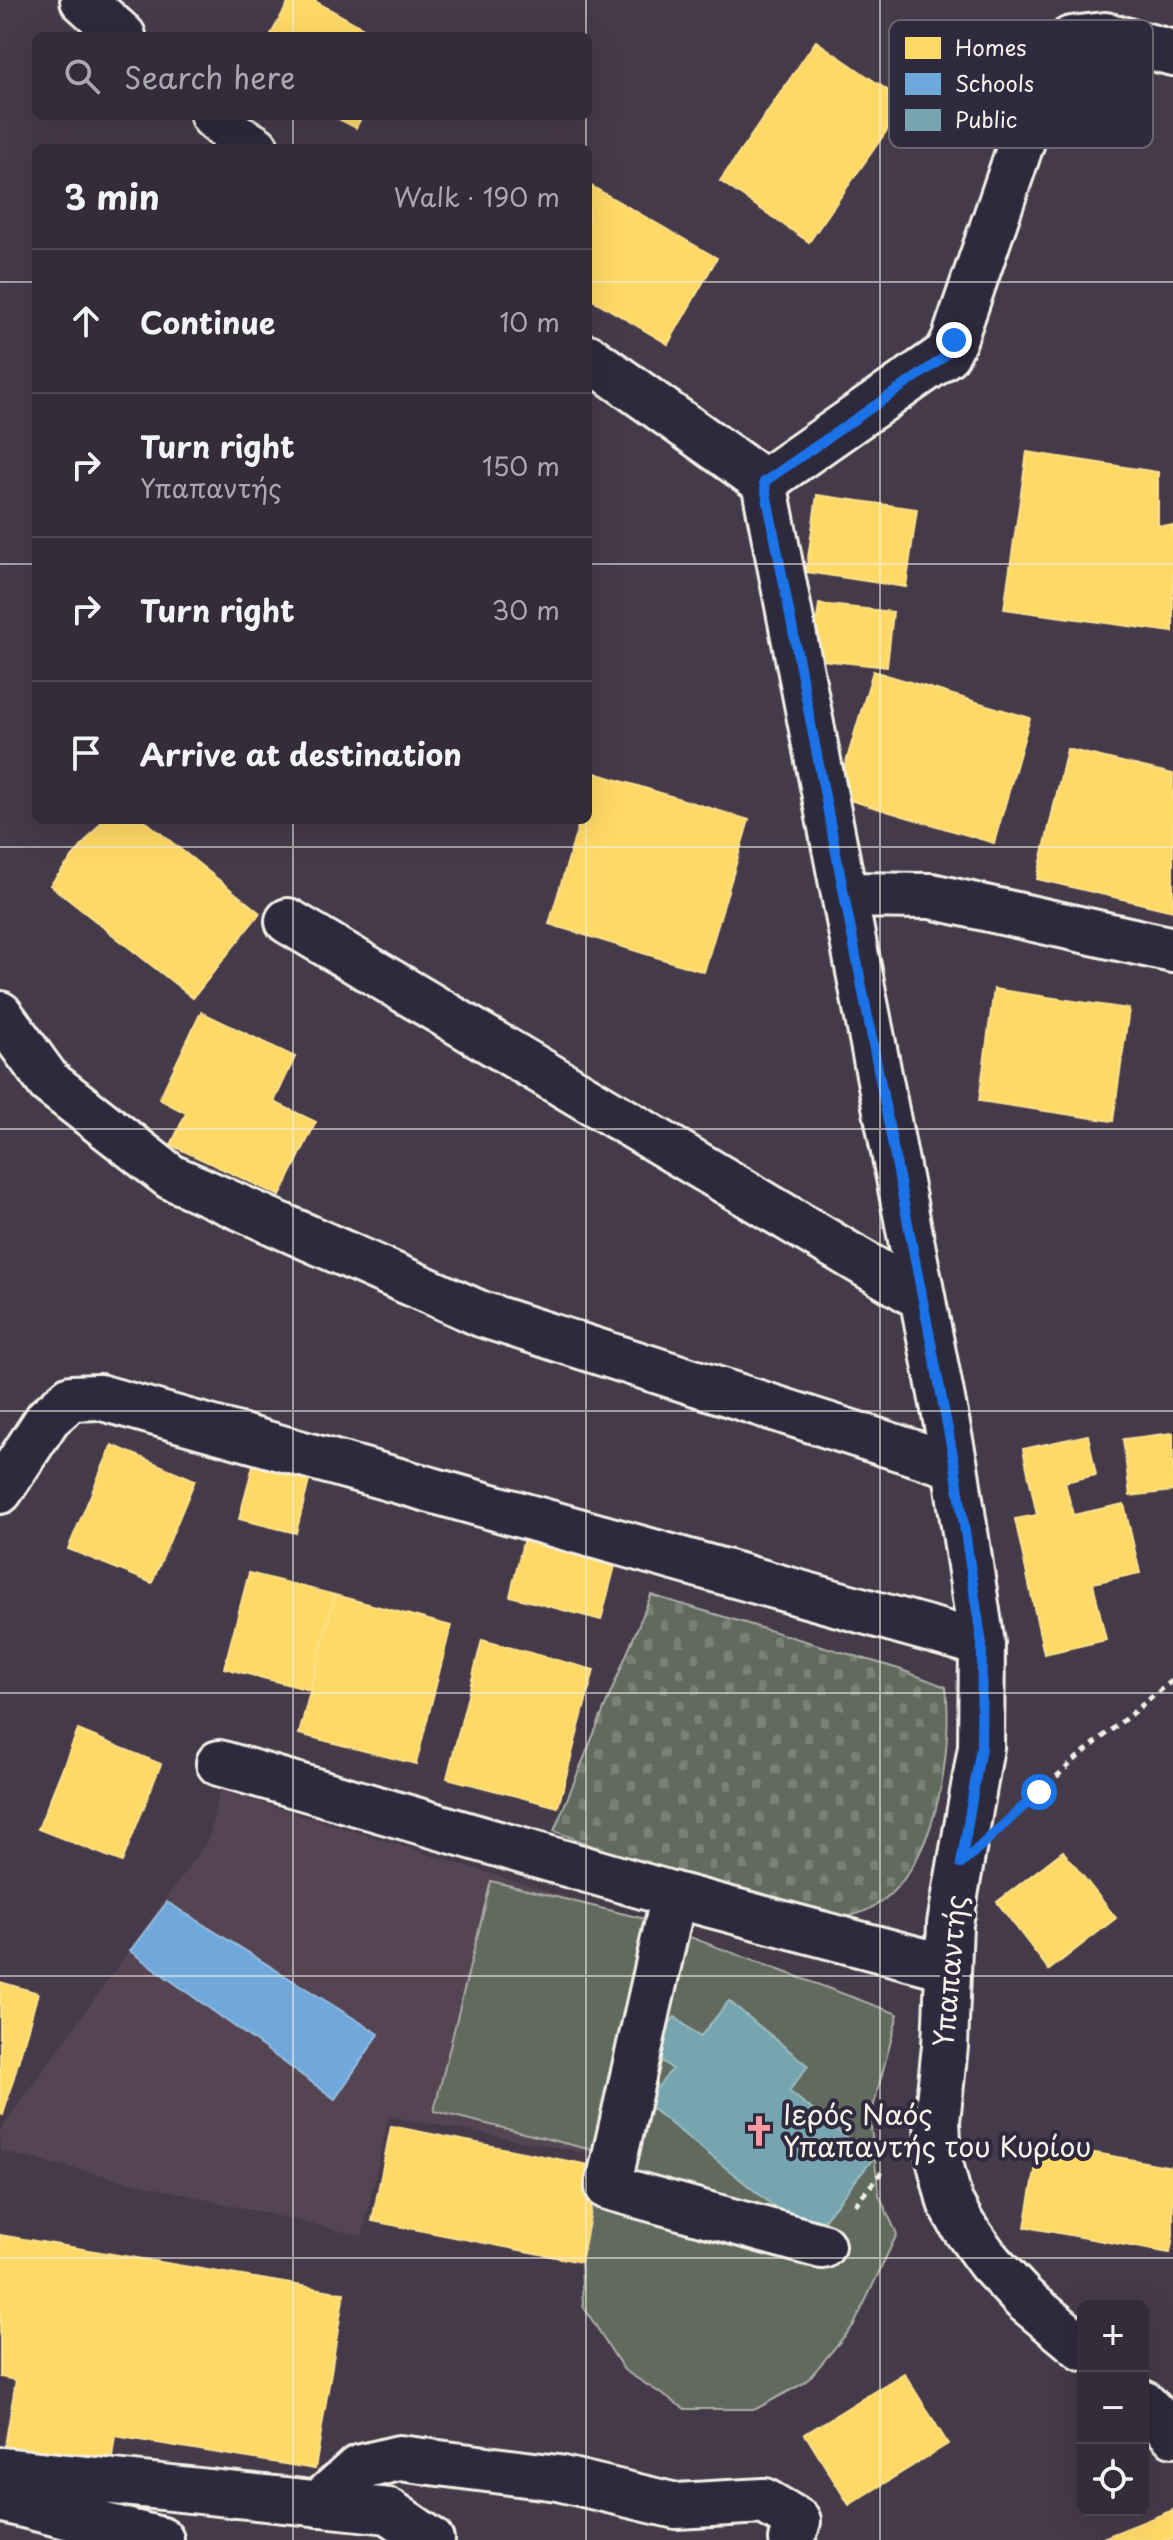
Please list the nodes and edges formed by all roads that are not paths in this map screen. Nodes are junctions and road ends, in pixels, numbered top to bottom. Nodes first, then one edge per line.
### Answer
1 (83, 0) edge
2 (119, 32) edge
3 (1153, 48) edge
4 (1173, 53) edge
5 (217, 120) edge
6 (250, 144) edge
7 (1020, 148) edge
8 (592, 360) edge
9 (764, 482) junction
10 (844, 895) junction
11 (288, 921) dead end
12 (1173, 950) edge
13 (0, 1014) edge
14 (922, 1298) junction
15 (955, 1466) junction
16 (0, 1491) edge
17 (982, 1644) junction
18 (219, 1763) dead end
19 (674, 1895) junction
20 (946, 1967) junction
21 (822, 2246) dead end
22 (1077, 2343) edge
23 (1149, 2409) edge
24 (1173, 2434) edge
25 (0, 2470) edge
26 (0, 2499) edge
27 (318, 2504) junction
28 (161, 2540) edge
29 (431, 2540) edge
30 (792, 2540) edge

1 - 2 street
3 - 4 street
5 - 6 street
7 - 9 street
8 - 9 street
9 - 10 street, Υπαπαντής
10 - 12 street
10 - 14 street, Υπαπαντής
11 - 14 street
13 - 15 street
14 - 15 street, Υπαπαντής
15 - 17 street, Υπαπαντής
16 - 17 street
17 - 20 street, Υπαπαντής
18 - 19 street
19 - 20 street
19 - 21 street
20 - 22 street, Υπαπαντής
23 - 24 street
25 - 27 street
26 - 28 street
27 - 29 street
27 - 30 street

